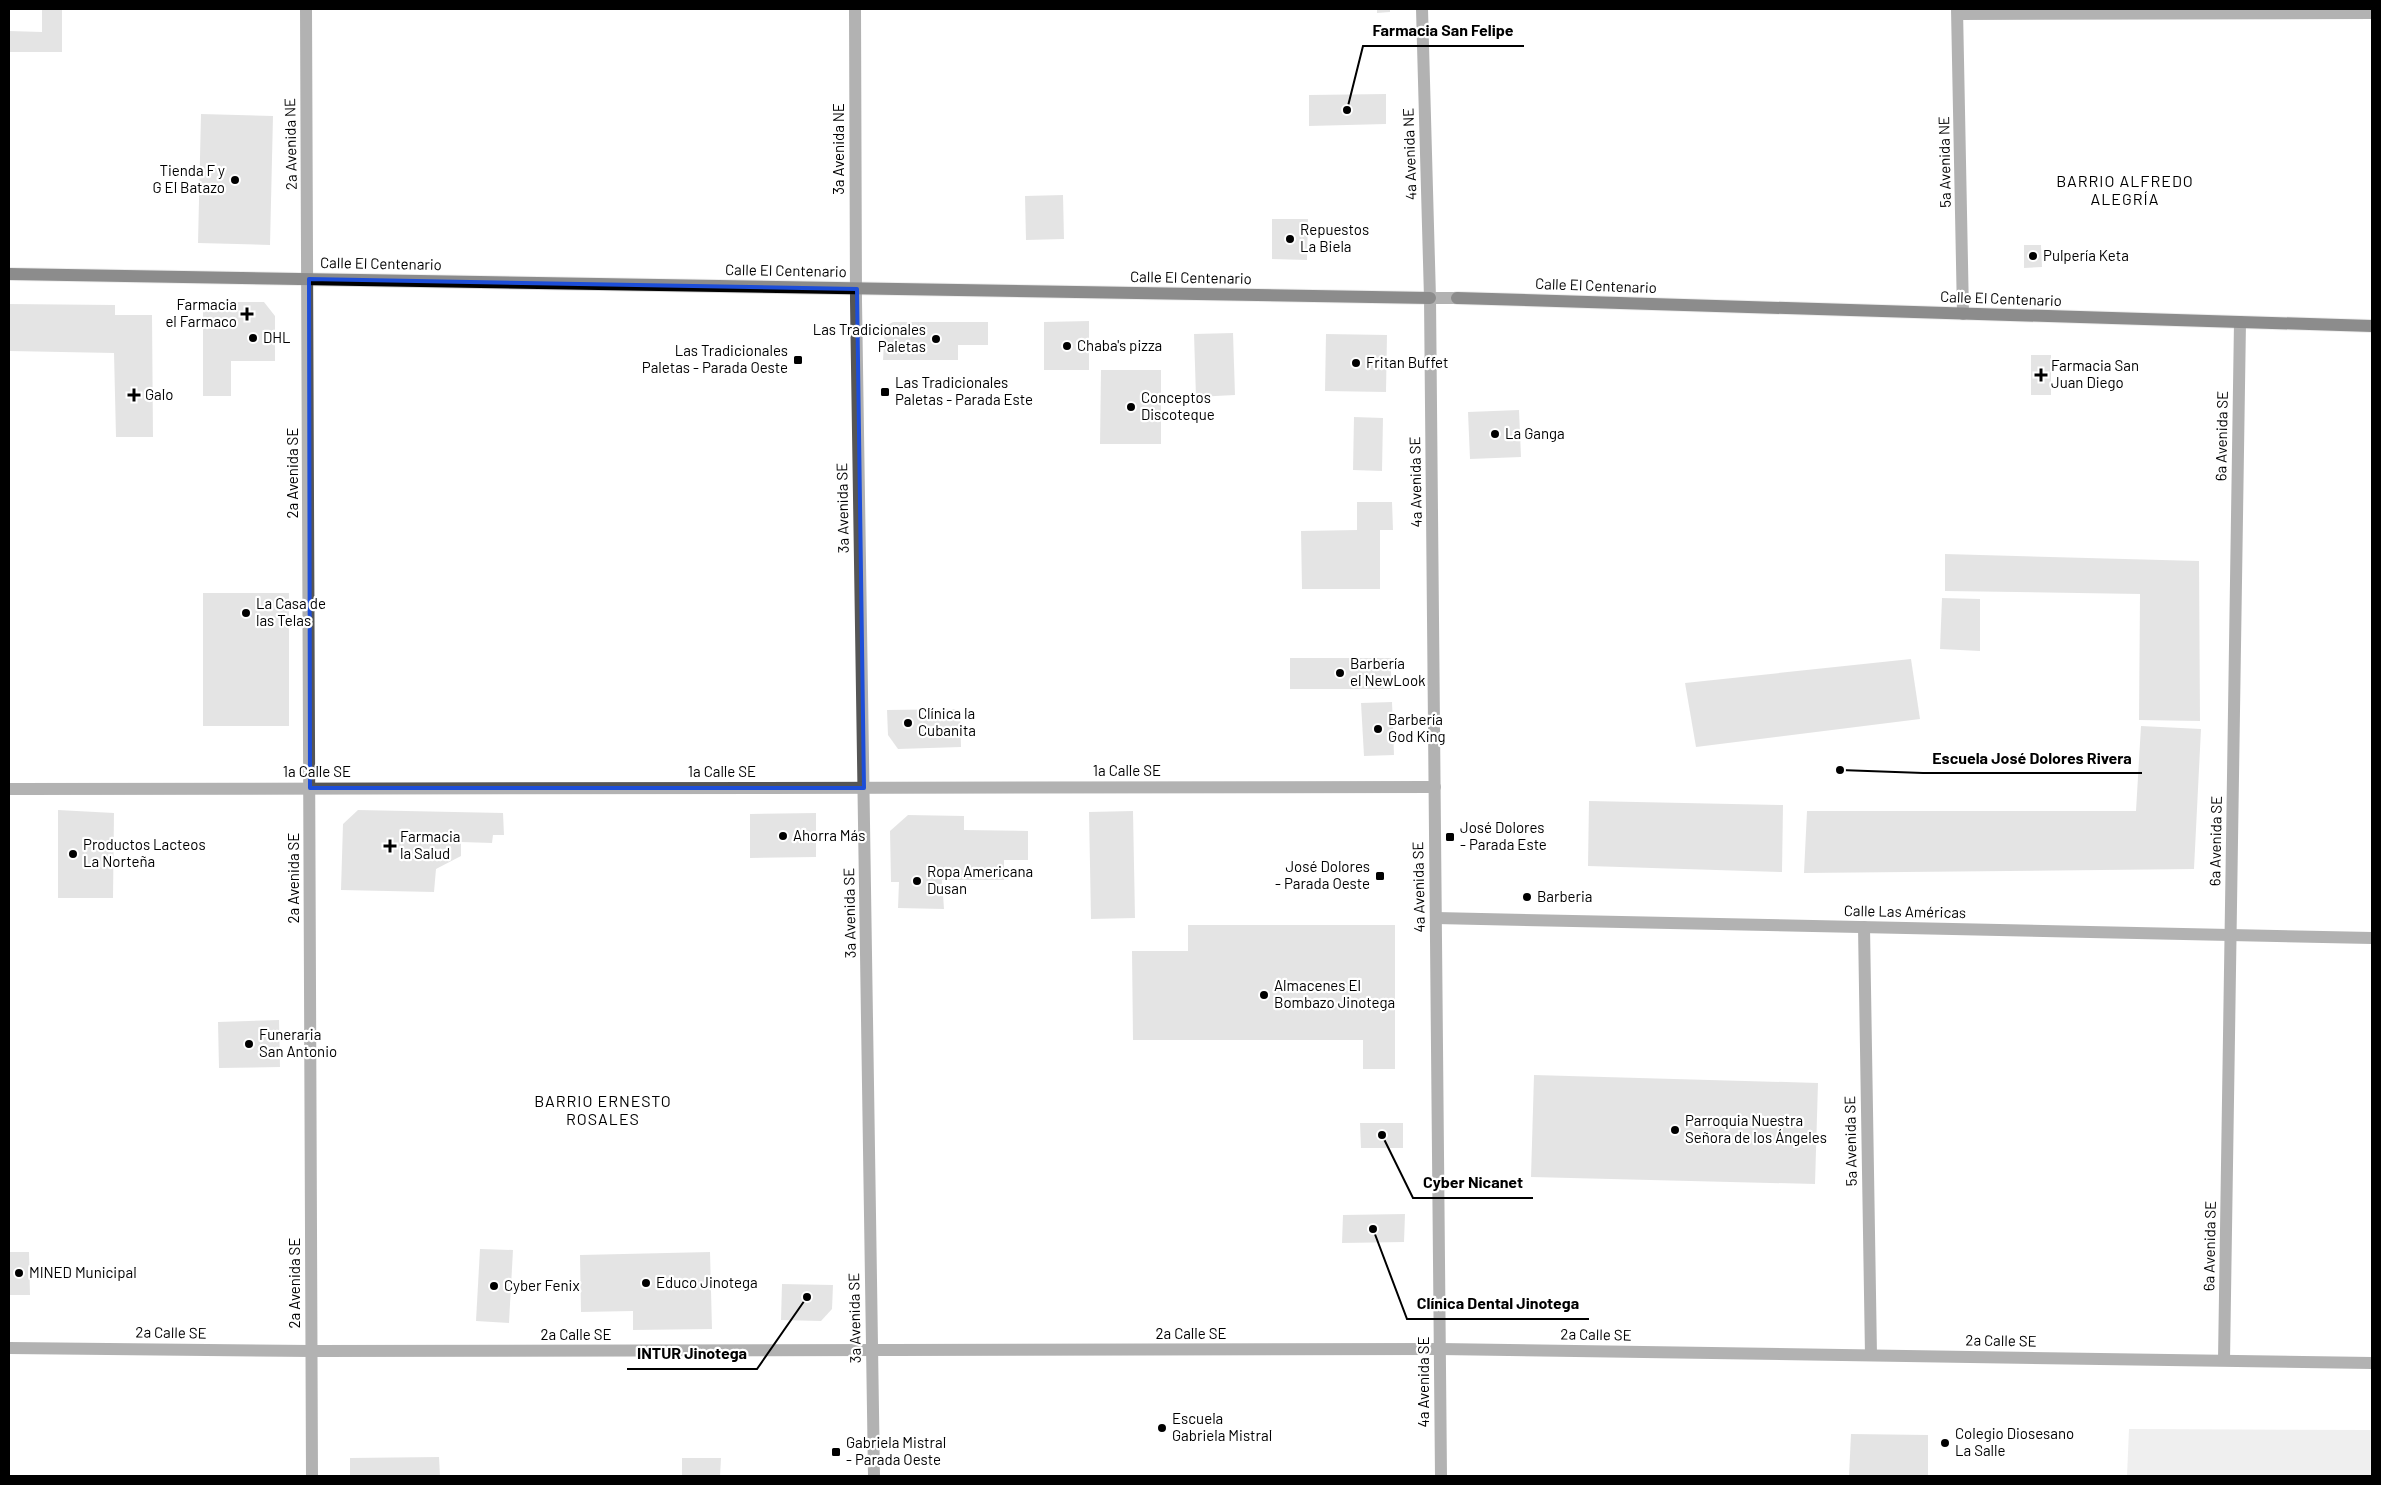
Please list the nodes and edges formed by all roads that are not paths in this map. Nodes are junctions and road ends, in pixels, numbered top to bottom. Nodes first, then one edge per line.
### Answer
1 (306, 9) edge
2 (854, 9) edge
3 (1422, 9) edge
4 (1957, 11) edge
5 (2372, 13) edge
6 (9, 274) edge
7 (309, 279) junction
8 (857, 289) junction
9 (1430, 298) junction
10 (1457, 298) joint
11 (1963, 314) junction
12 (2240, 322) junction
13 (2372, 326) edge
14 (1435, 787) junction
15 (310, 788) junction
16 (864, 788) junction
17 (9, 789) edge
18 (1436, 918) junction
19 (1864, 927) junction
20 (2230, 935) junction
21 (2372, 938) edge
22 (9, 1348) edge
23 (1440, 1349) junction
24 (872, 1350) junction
25 (311, 1351) junction
26 (1871, 1355) junction
27 (2224, 1360) junction
28 (2372, 1363) edge
29 (312, 1476) edge
30 (874, 1476) edge
31 (1441, 1476) edge

1 - 7 street, 2a Avenida NE
2 - 8 street, 3a Avenida NE
3 - 9 street, 4a Avenida NE
4 - 5 street
4 - 11 street, 5a Avenida NE
6 - 7 main road, Calle El Centenario
7 - 8 main road, Calle El Centenario
7 - 15 street, 2a Avenida SE
8 - 9 main road, Calle El Centenario
8 - 16 street, 3a Avenida SE
9 - 10 street, Calle El Centenario
9 - 14 street, 4a Avenida SE
10 - 11 main road, Calle El Centenario
11 - 12 main road, Calle El Centenario
12 - 13 main road, Calle El Centenario
12 - 20 street, 6a Avenida SE
14 - 16 street, 1a Calle SE
14 - 18 street, 4a Avenida SE
15 - 16 street, 1a Calle SE
15 - 17 street, 1a Calle SE
15 - 25 street, 2a Avenida SE
16 - 24 street, 3a Avenida SE
18 - 19 street, Calle Las Américas
18 - 23 street, 4a Avenida SE
19 - 20 street, Calle Las Américas
19 - 26 street, 5a Avenida SE
20 - 21 street, Calle Las Américas
20 - 27 street, 6a Avenida SE
22 - 25 street, 2a Calle SE
23 - 24 street, 2a Calle SE
23 - 26 street, 2a Calle SE
23 - 31 street, 4a Avenida SE
24 - 25 street, 2a Calle SE
24 - 30 street, 3a Avenida SE
25 - 29 street, 2a Avenida SE
26 - 27 street, 2a Calle SE
27 - 28 street, 2a Calle SE

